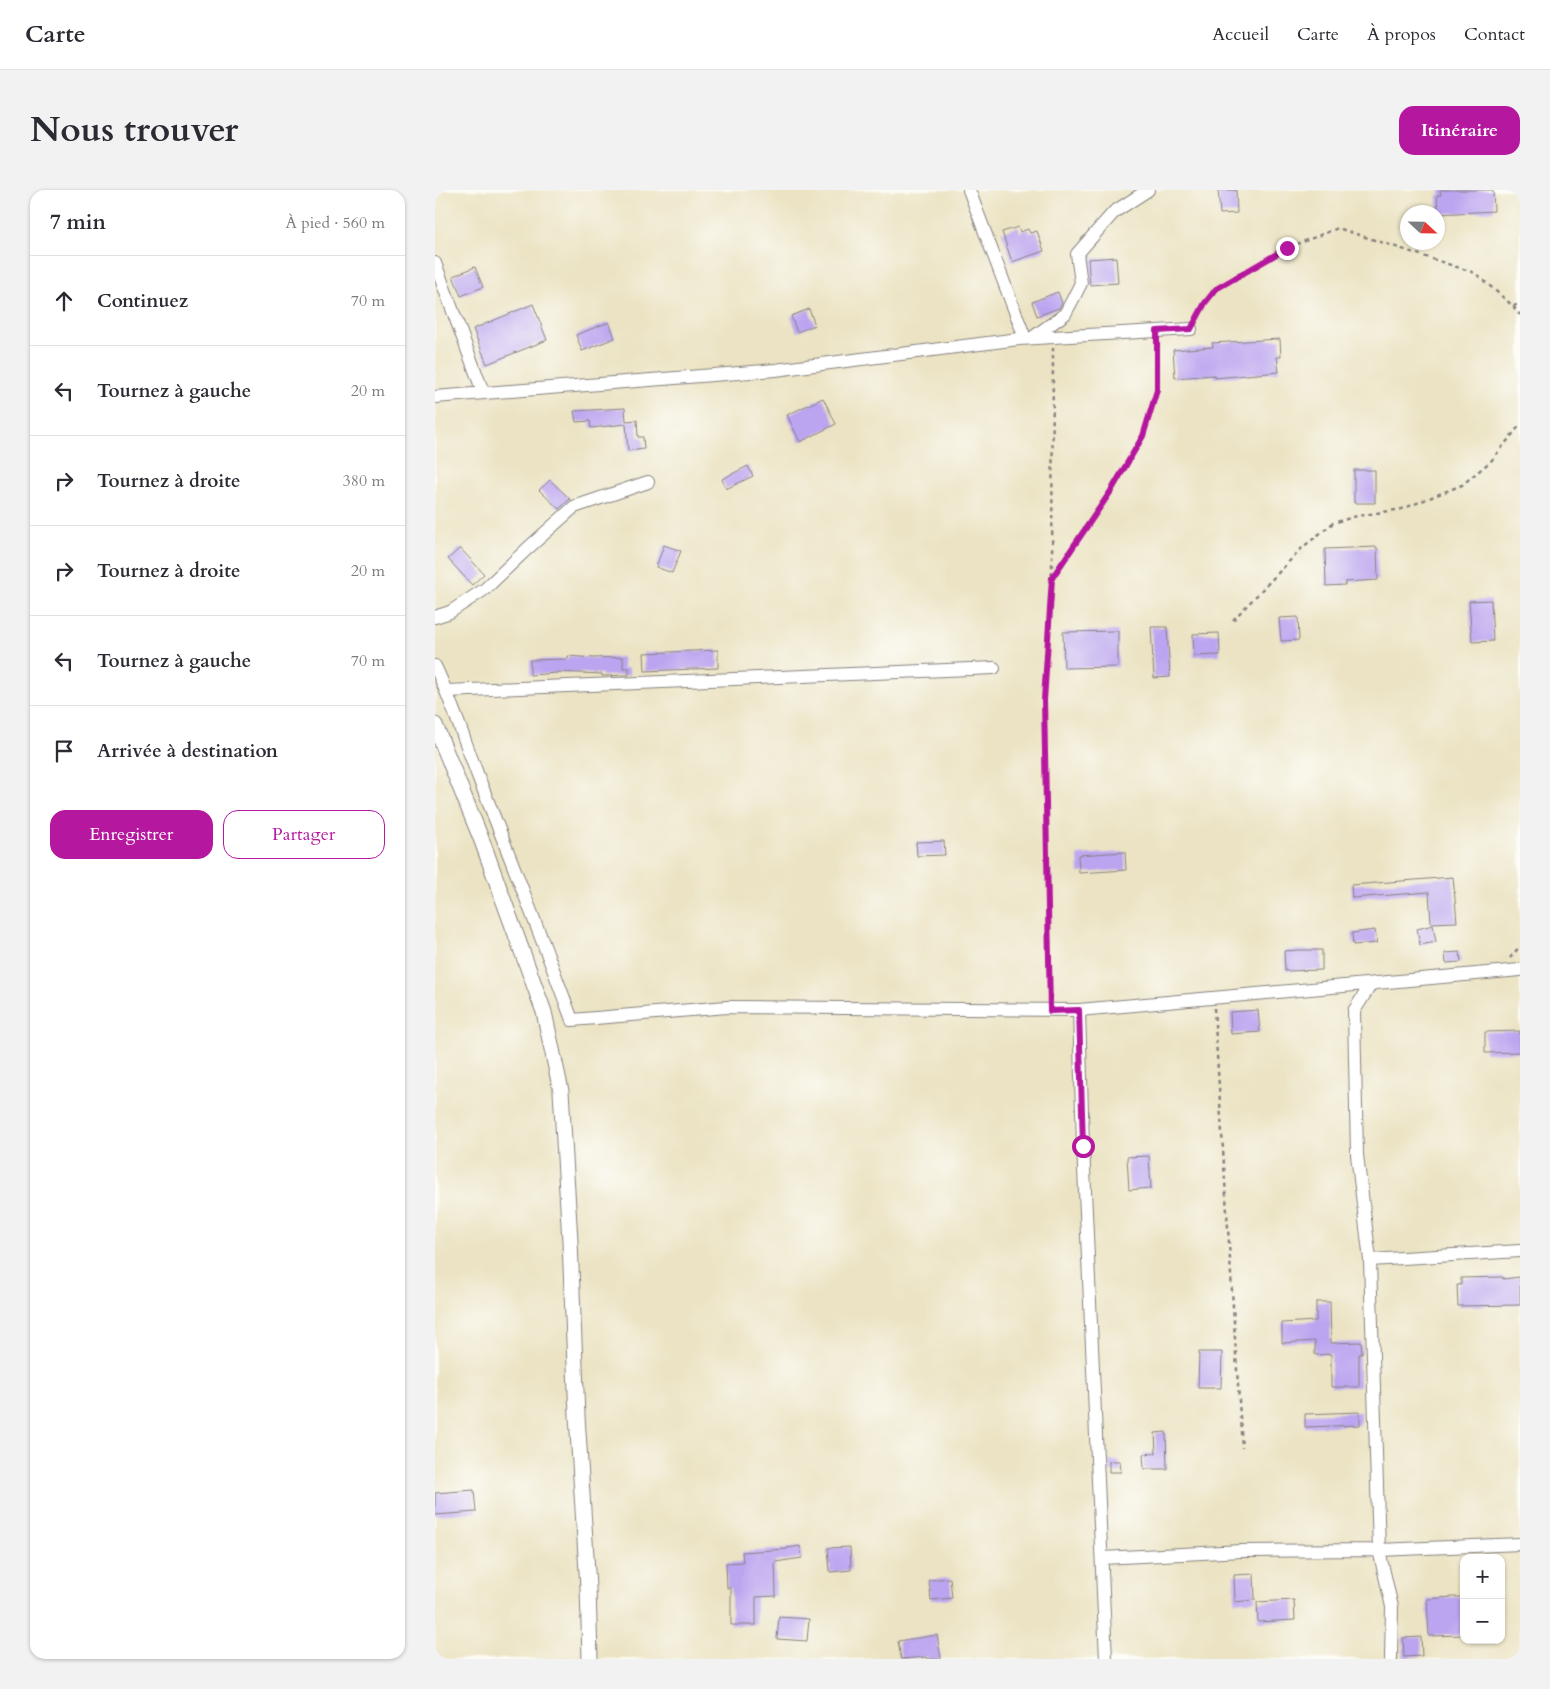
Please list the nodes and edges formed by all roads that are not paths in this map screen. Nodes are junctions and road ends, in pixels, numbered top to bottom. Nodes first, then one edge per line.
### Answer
1 (969, 190) edge
2 (1148, 190) edge
3 (435, 263) edge
4 (1191, 329) road end
5 (1029, 338) junction
6 (483, 392) junction
7 (435, 397) edge
8 (647, 482) dead end
9 (435, 617) edge
10 (435, 666) edge
11 (994, 668) dead end
12 (447, 692) junction
13 (435, 725) edge
14 (1520, 970) edge
15 (1371, 984) junction
16 (1079, 1010) junction
17 (1520, 1251) edge
18 (1370, 1260) junction
19 (1520, 1544) edge
20 (1379, 1550) junction
21 (1102, 1558) junction
22 (590, 1659) edge
23 (1106, 1659) edge
24 (1391, 1659) edge

1 - 5 street
2 - 5 street
3 - 6 street
4 - 5 street
5 - 6 street
6 - 7 street
8 - 9 street
10 - 12 street
11 - 12 street
12 - 16 street
13 - 22 street
14 - 15 street
15 - 16 street
15 - 18 street
16 - 21 street
17 - 18 street
18 - 20 street
19 - 20 street
20 - 21 street
20 - 24 street
21 - 23 street

